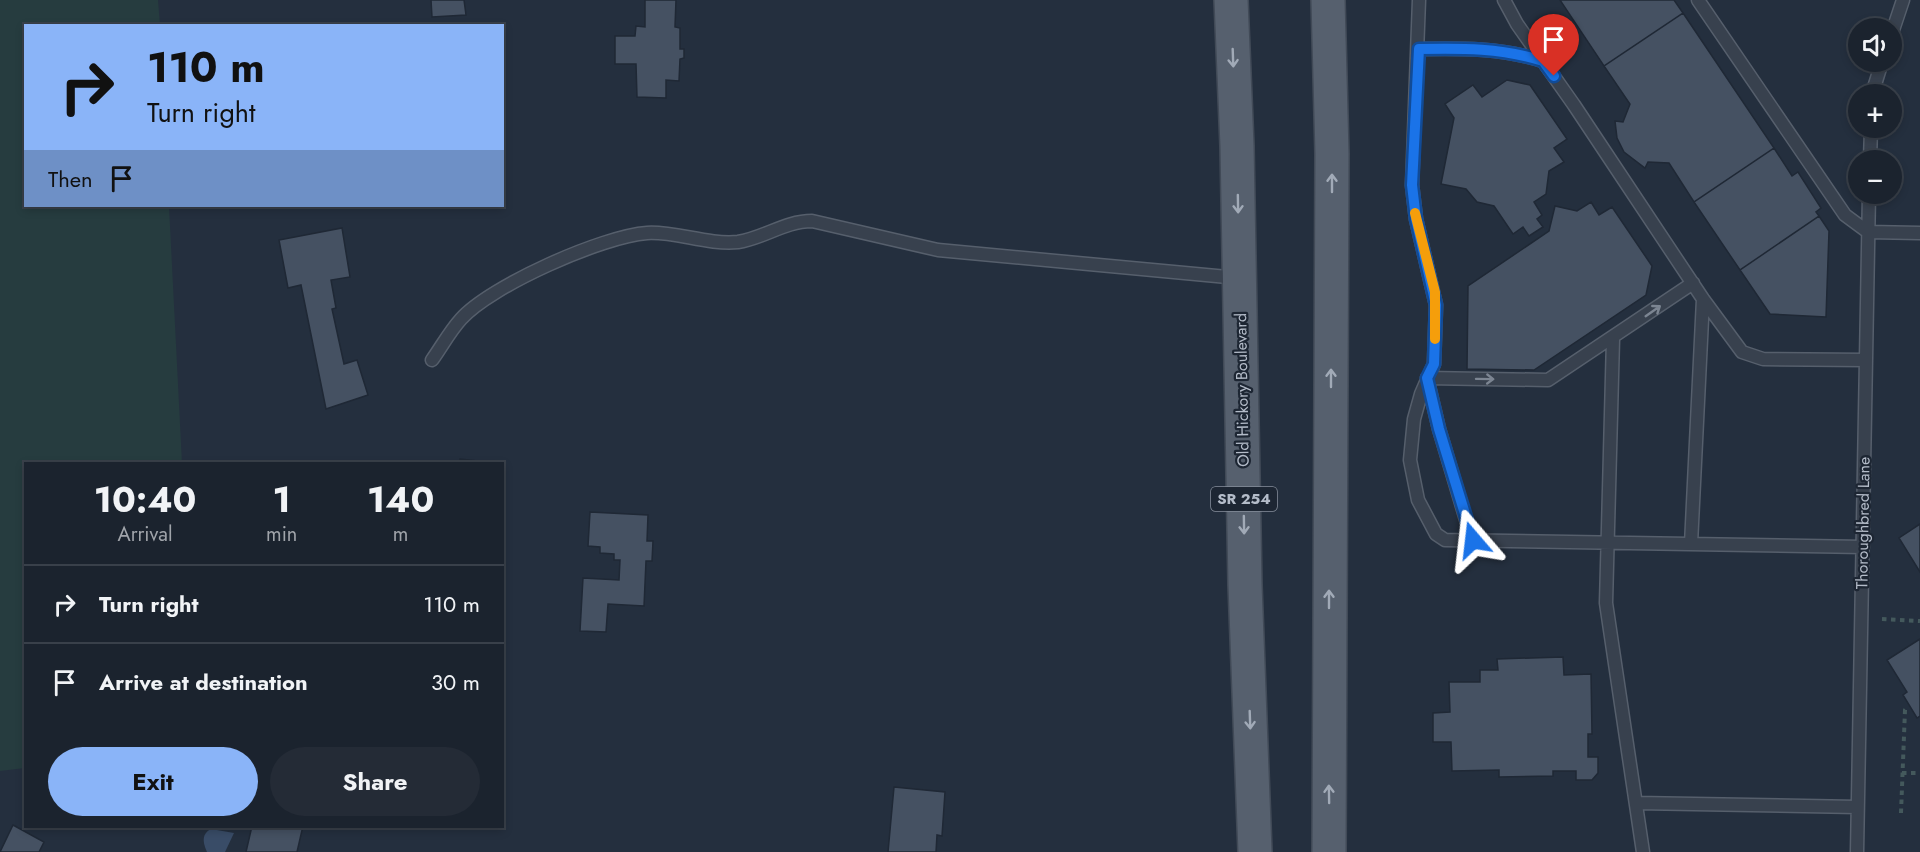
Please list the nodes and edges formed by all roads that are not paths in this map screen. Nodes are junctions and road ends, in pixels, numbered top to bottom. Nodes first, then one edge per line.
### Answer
1 (1231, 0) edge
2 (1328, 0) edge
3 (1419, 0) edge
4 (1504, 0) edge
5 (1698, 0) edge
6 (1903, 0) edge
7 (1897, 18) edge
8 (1419, 49) junction
9 (1543, 61) junction
10 (1869, 204) edge
11 (1868, 232) junction
12 (1920, 233) edge
13 (1239, 278) junction
14 (1693, 283) junction
15 (1703, 299) junction
16 (1613, 339) junction
17 (432, 360) dead end
18 (1866, 360) junction
19 (1427, 378) junction
20 (1473, 540) junction
21 (1606, 542) junction
22 (1691, 544) junction
23 (1863, 548) junction
24 (1637, 803) junction
25 (1857, 807) junction
26 (1255, 852) edge
27 (1329, 852) edge
28 (1643, 852) edge
29 (1857, 852) edge

1 -> 13 main road, Old Hickory Boulevard / SR 254
27 -> 2 main road
3 - 8 lane
4 - 9 lane
5 - 11 lane
6 - 7 lane
8 - 9 lane
8 - 19 lane
9 - 14 lane
10 - 11 lane, Thoroughbred Lane
11 - 12 lane
11 - 18 lane, Thoroughbred Lane
13 - 17 lane
13 -> 26 main road, Old Hickory Boulevard / SR 254
14 - 15 lane
16 -> 14 lane
15 - 18 lane
15 - 22 lane
19 -> 16 lane
16 - 21 lane
18 - 23 lane, Thoroughbred Lane
19 - 20 lane
19 - 20 lane
20 - 21 lane
21 - 22 lane
21 - 24 lane
22 - 23 lane
23 - 25 lane, Thoroughbred Lane
24 - 25 lane
24 - 28 lane
25 - 29 lane, Thoroughbred Lane

